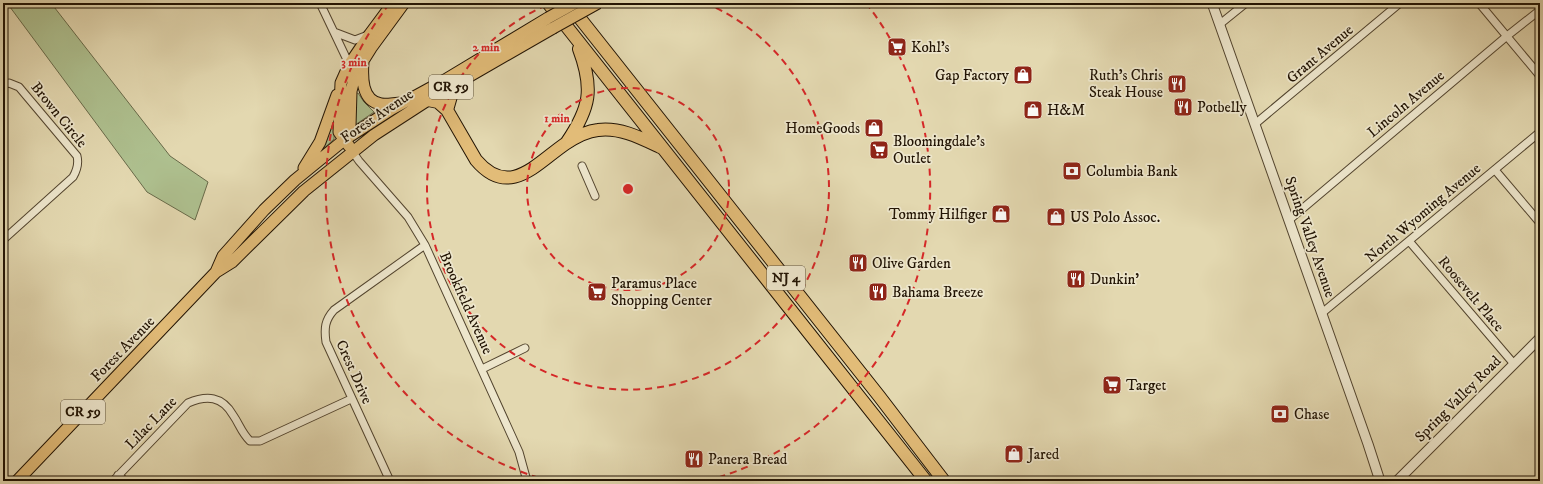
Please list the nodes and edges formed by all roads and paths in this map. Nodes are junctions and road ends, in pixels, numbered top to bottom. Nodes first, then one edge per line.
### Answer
1 (320, 3) edge
2 (393, 3) edge
3 (404, 3) edge
4 (548, 3) edge
5 (568, 3) edge
6 (575, 3) edge
7 (598, 3) edge
8 (1212, 3) edge
9 (1246, 3) edge
10 (1400, 3) edge
11 (1480, 3) edge
12 (1540, 10) edge
13 (551, 23) junction
14 (1220, 24) junction
15 (334, 32) junction
16 (370, 34) junction
17 (1507, 36) junction
18 (576, 39) junction
19 (363, 60) junction
20 (352, 68) junction
21 (1540, 76) edge
22 (341, 83) junction
23 (458, 84) junction
24 (3, 85) edge
25 (428, 100) junction
26 (403, 103) junction
27 (447, 110) junction
28 (1256, 124) junction
29 (1540, 132) edge
30 (344, 140) junction
31 (565, 144) junction
32 (663, 149) junction
33 (352, 151) junction
34 (582, 166) dead end
35 (1495, 170) junction
36 (295, 180) junction
37 (595, 196) dead end
38 (1289, 220) junction
39 (1540, 223) edge
40 (3, 240) edge
41 (1409, 241) junction
42 (425, 245) junction
43 (216, 272) junction
44 (1322, 313) junction
45 (1540, 338) edge
46 (525, 348) dead end
47 (1514, 364) junction
48 (482, 369) junction
49 (351, 399) junction
50 (118, 475) junction
51 (17, 481) edge
52 (113, 481) edge
53 (125, 481) edge
54 (390, 481) edge
55 (527, 481) edge
56 (926, 481) edge
57 (944, 481) edge
58 (1380, 481) edge
59 (1397, 481) edge

1 - 15 street
2 - 16 main road, Forest Avenue
3 - 19 main road, Forest Avenue
4 - 18 highway, NJ 4
5 - 57 highway, NJ 4
6 - 13 main road, Forest Avenue / CR 59, bridge
7 - 13 main road, Forest Avenue / CR 59, bridge
8 - 14 street, Spring Valley Avenue
9 - 14 street
10 - 28 street, Grant Avenue
11 - 17 street
12 - 17 street, Lincoln Avenue
13 - 23 main road, Forest Avenue / CR 59
13 - 26 main road, Forest Avenue / CR 59
14 - 28 street, Spring Valley Avenue
15 - 16 street
15 - 20 street
16 - 20 main road, Forest Avenue
17 - 21 street
17 - 38 street, Lincoln Avenue
18 - 31 highway
18 - 32 highway, NJ 4
19 - 20 main road, Forest Avenue
19 - 26 main road
20 - 22 main road, Forest Avenue
20 - 30 main road, Forest Avenue
22 - 30 main road, Forest Avenue
22 - 36 main road
23 - 25 main road, Forest Avenue / CR 59
23 - 27 highway
24 - 40 street, Brown Circle
25 - 27 highway
25 - 33 main road, Forest Avenue / CR 59
26 - 30 main road, Forest Avenue / CR 59
27 - 31 highway
28 - 38 street, Spring Valley Avenue
29 - 35 street, North Wyoming Avenue
30 - 33 main road
30 - 36 main road, Forest Avenue / CR 59
31 - 32 highway
32 - 56 highway, NJ 4
33 - 42 street, Brookfield Avenue
33 - 43 main road, Forest Avenue / CR 59
34 - 37 street
35 - 39 street
35 - 41 street, North Wyoming Avenue
36 - 43 main road, Forest Avenue / CR 59
38 - 44 street, Spring Valley Avenue
41 - 44 street, North Wyoming Avenue
41 - 47 street, Roosevelt Place
42 - 48 street, Brookfield Avenue
42 - 49 street, Crest Drive
43 - 51 main road, Forest Avenue / CR 59
44 - 58 street, Spring Valley Avenue
45 - 47 street, Spring Valley Road
46 - 48 street
47 - 59 street, Spring Valley Road
48 - 55 street, Brookfield Avenue
49 - 50 street, Lilac Lane
49 - 54 street, Crest Drive
50 - 52 street, Lilac Lane
50 - 53 street

